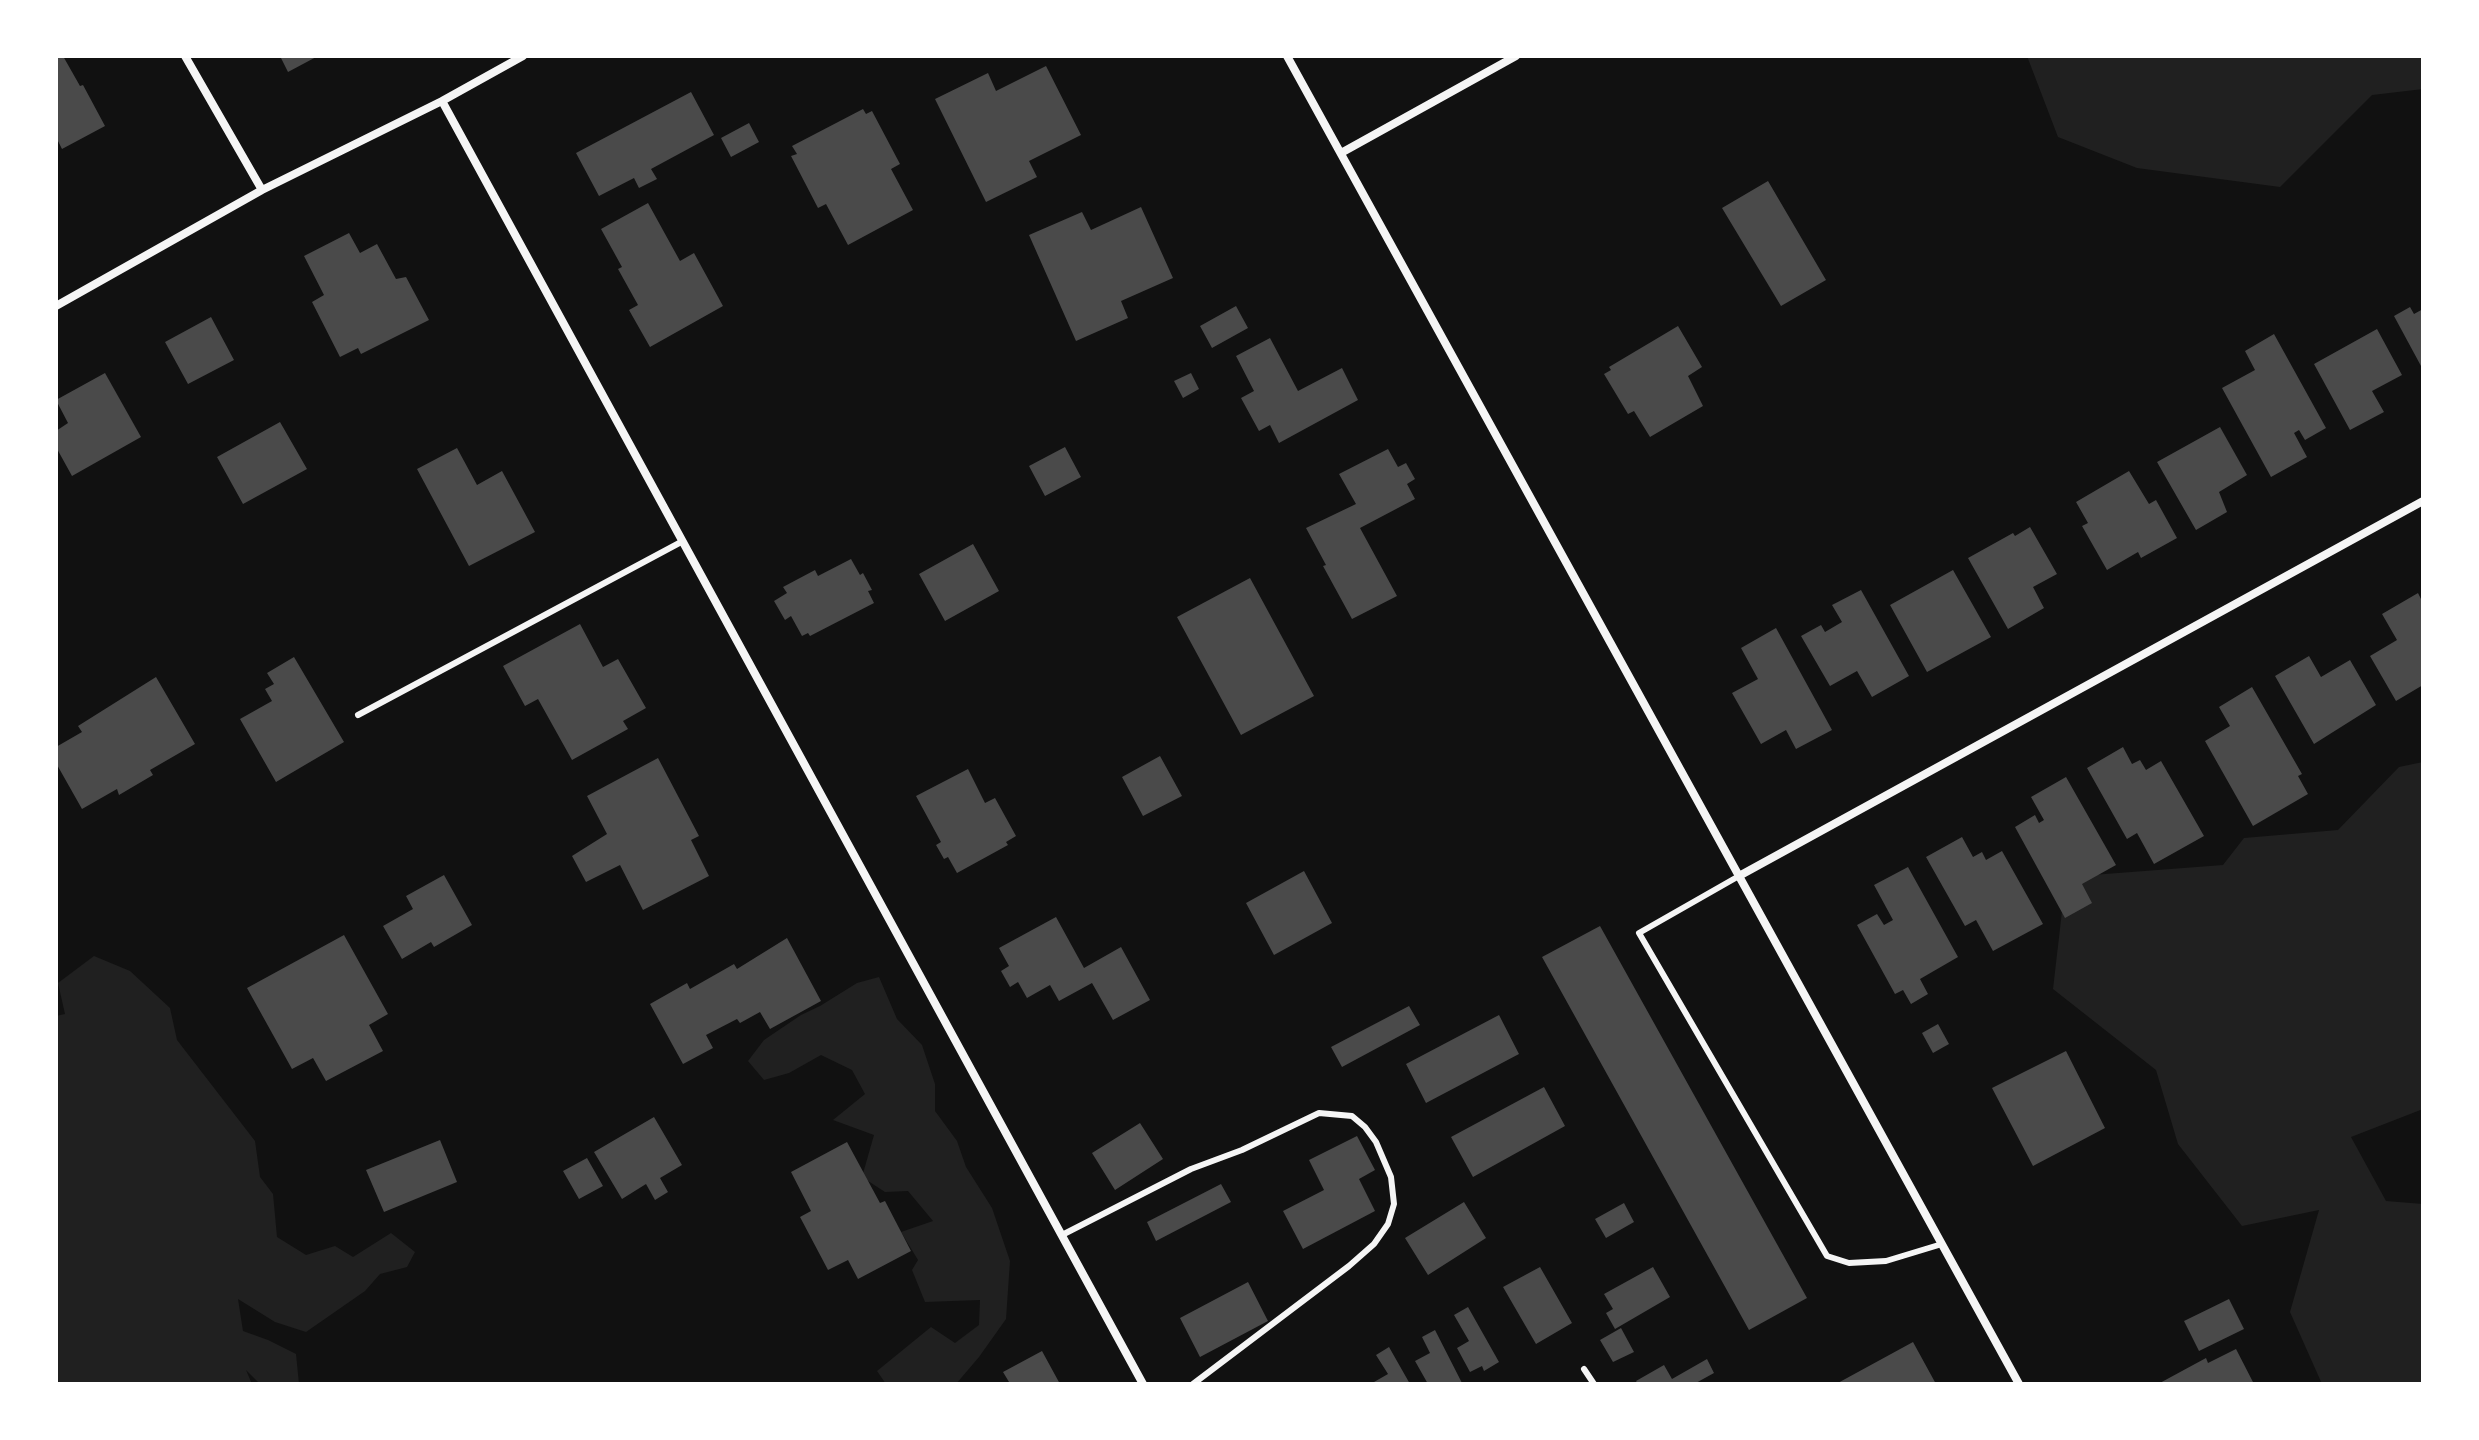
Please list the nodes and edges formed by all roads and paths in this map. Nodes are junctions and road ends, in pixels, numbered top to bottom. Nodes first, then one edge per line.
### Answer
1 (185, 56) edge
2 (523, 56) edge
3 (1287, 56) edge
4 (1516, 56) edge
5 (442, 101) junction
6 (1341, 153) junction
7 (262, 190) junction
8 (56, 306) edge
9 (2423, 501) edge
10 (683, 541) junction
11 (358, 715) dead end
12 (1739, 876) junction
13 (1062, 1235) junction
14 (1942, 1244) junction
15 (1584, 1369) dead end
16 (1143, 1384) edge
17 (1193, 1384) edge
18 (1594, 1384) edge
19 (2019, 1384) edge

1 - 7 street
2 - 5 street
3 - 6 street
4 - 6 street
5 - 7 street
5 - 10 street
6 - 12 street
7 - 8 street
9 - 12 street
10 - 11 lane
10 - 13 street
12 - 14 street
12 - 14 lane
13 - 16 street
13 - 17 lane
14 - 19 street
15 - 18 lane

